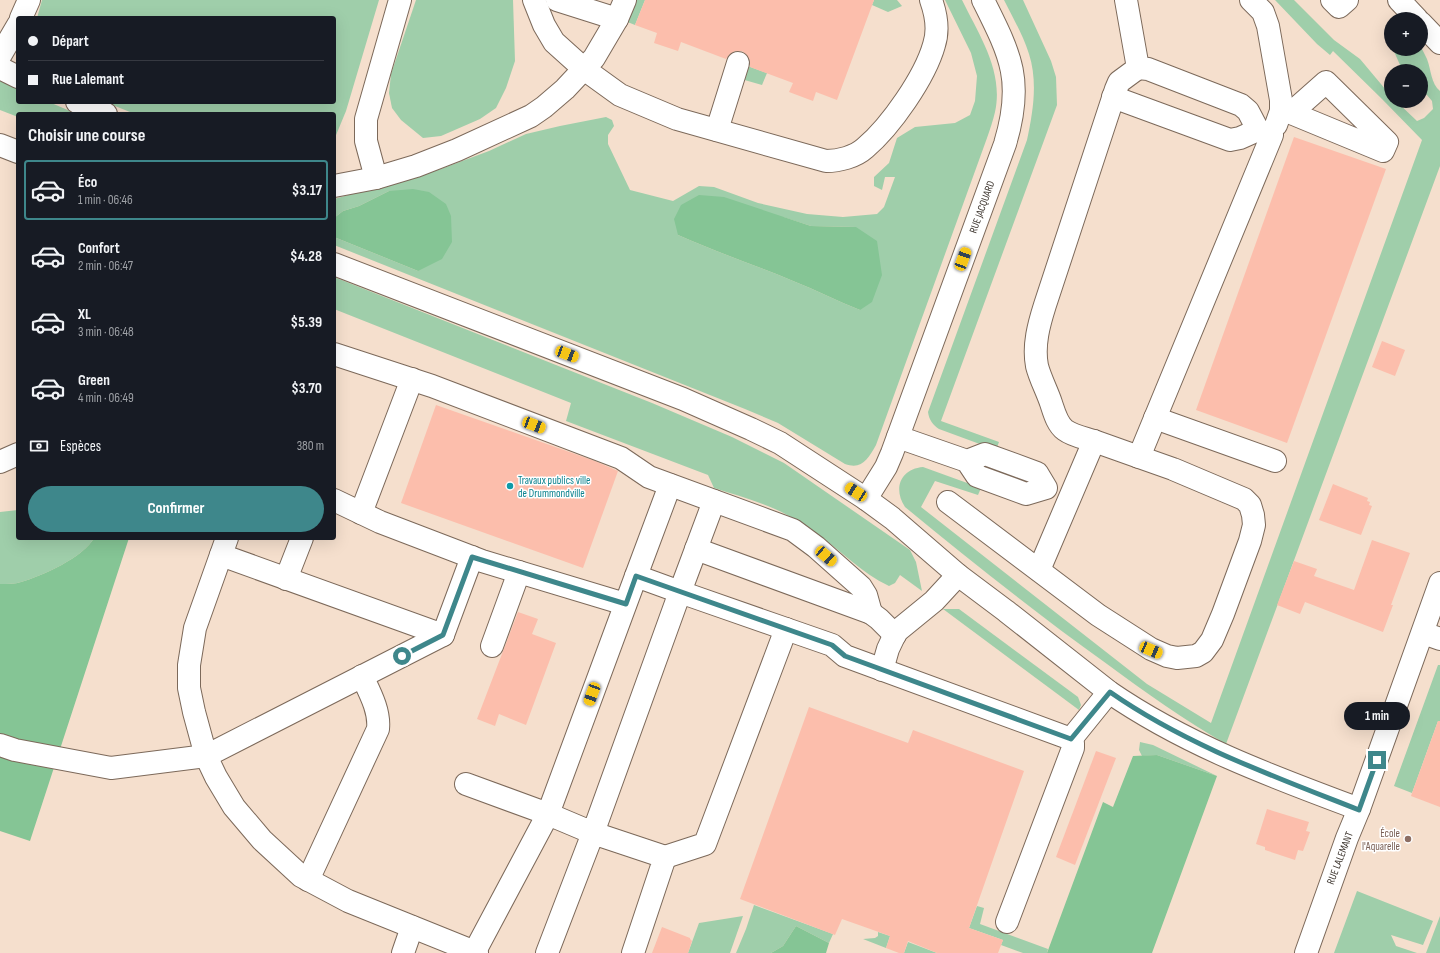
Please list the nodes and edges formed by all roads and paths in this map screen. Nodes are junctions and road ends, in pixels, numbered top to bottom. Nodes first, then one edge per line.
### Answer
1 (29, 0) edge
2 (400, 0) edge
3 (534, 0) edge
4 (558, 0) edge
5 (983, 0) edge
6 (1126, 0) edge
7 (1251, 0) edge
8 (1332, 0) edge
9 (1347, 0) edge
10 (1399, 0) edge
11 (930, 1) edge
12 (621, 9) edge
13 (1410, 12) edge
14 (22, 16) edge
15 (16, 28) edge
16 (1428, 30) edge
17 (1440, 43) edge
18 (0, 56) edge
19 (738, 63) dead end
20 (0, 68) edge
21 (1138, 68) junction
22 (584, 69) junction
23 (16, 76) edge
24 (1113, 97) junction
25 (82, 104) edge
26 (101, 112) edge
27 (717, 130) junction
28 (1265, 132) junction
29 (0, 145) edge
30 (16, 151) edge
31 (376, 178) junction
32 (336, 186) edge
33 (336, 265) edge
34 (336, 355) edge
35 (412, 380) junction
36 (1155, 418) junction
37 (898, 437) junction
38 (1094, 441) junction
39 (16, 455) edge
40 (1139, 457) junction
41 (1275, 461) dead end
42 (0, 462) edge
43 (670, 485) junction
44 (1070, 497) junction
45 (866, 499) junction
46 (714, 500) junction
47 (336, 501) edge
48 (948, 502) dead end
49 (361, 513) junction
50 (301, 540) edge
51 (224, 547) edge
52 (696, 549) junction
53 (472, 557) junction
54 (1038, 570) junction
55 (519, 572) junction
56 (958, 575) junction
57 (636, 576) junction
58 (286, 578) junction
59 (1440, 583) edge
60 (680, 592) junction
61 (626, 604) junction
62 (871, 613) junction
63 (786, 629) junction
64 (443, 635) junction
65 (894, 635) junction
66 (1431, 636) edge
67 (492, 646) dead end
68 (882, 670) junction
69 (362, 676) junction
70 (1110, 692) junction
71 (1071, 739) junction
72 (0, 745) edge
73 (206, 756) junction
74 (466, 784) dead end
75 (1359, 810) junction
76 (548, 814) junction
77 (593, 832) junction
78 (665, 857) junction
79 (308, 880) junction
80 (1007, 922) dead end
81 (412, 927) junction
82 (403, 953) edge
83 (475, 953) edge
84 (546, 953) edge
85 (634, 953) edge
86 (1306, 953) edge

1 - 14 street
2 - 31 street
3 - 22 street
4 - 12 street
5 - 37 street, RUE JACQUARD
6 - 21 street
7 - 28 street
8 - 9 street
10 - 13 street
11 - 27 street
12 - 22 street
15 - 18 street
16 - 17 street
19 - 27 street
20 - 23 street
21 - 24 street
21 - 28 street
22 - 27 street
22 - 31 street
24 - 28 street
24 - 38 street
25 - 26 street
28 - 36 street
29 - 30 street
31 - 32 street
33 - 45 street
34 - 35 street
35 - 43 street
35 - 49 street
36 - 40 street
36 - 41 street
37 - 44 street
37 - 45 street, RUE JACQUARD
38 - 40 street
38 - 44 street
39 - 42 street
40 - 54 street
43 - 46 street
43 - 57 street
44 - 54 street
45 - 56 street
46 - 52 street
46 - 62 street
47 - 49 street
48 - 54 street
49 - 53 street
50 - 58 street
51 - 58 street
51 - 73 street
52 - 60 street
52 - 62 street
53 - 55 street
53 - 64 street
55 - 61 street
55 - 67 street
56 - 65 street
56 - 70 street
57 - 60 street
57 - 61 street
58 - 64 street
59 - 66 street, RUE LALEMANT
60 - 63 street
60 - 77 street
61 - 76 street
62 - 65 street
63 - 68 street
63 - 78 street
64 - 69 street
65 - 68 street
66 - 75 street, RUE LALEMANT
68 - 71 street
69 - 73 street
69 - 79 street
70 - 71 street
70 - 75 street
71 - 80 street
72 - 73 street
73 - 79 street
74 - 76 street
75 - 86 street, RUE LALEMANT
76 - 77 street
76 - 83 street
77 - 78 street
77 - 84 street
78 - 85 street
79 - 81 street
81 - 82 street
81 - 83 street

